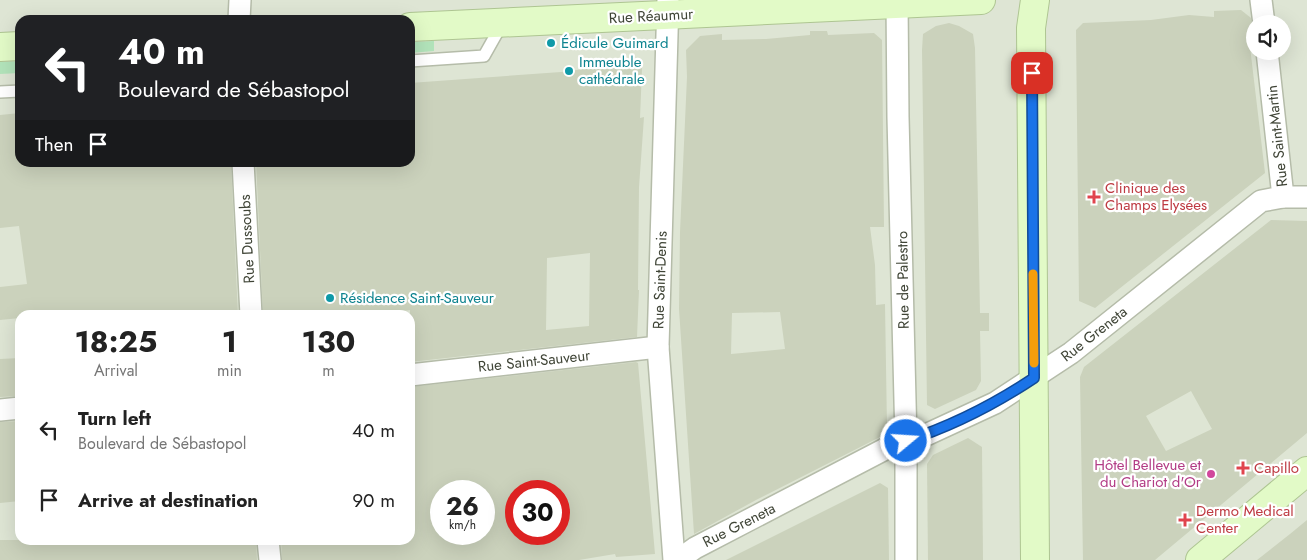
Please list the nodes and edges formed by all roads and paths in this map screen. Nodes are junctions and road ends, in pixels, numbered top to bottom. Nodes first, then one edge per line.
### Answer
1 (240, 0) edge
2 (981, 0) edge
3 (1035, 0) edge
4 (1261, 0) edge
5 (897, 2) edge
6 (668, 8) edge
7 (239, 15) edge
8 (1263, 15) edge
9 (502, 22) junction
10 (415, 27) edge
11 (15, 46) edge
12 (0, 47) edge
13 (1268, 60) edge
14 (415, 61) edge
15 (15, 91) edge
16 (0, 92) edge
17 (243, 167) edge
18 (1283, 197) junction
19 (1307, 198) edge
20 (251, 310) edge
21 (658, 347) junction
22 (415, 374) edge
23 (1034, 378) junction
24 (15, 408) edge
25 (0, 410) edge
26 (906, 441) junction
27 (1307, 471) edge
28 (268, 545) edge
29 (270, 560) edge
30 (676, 560) edge
31 (906, 560) edge
32 (1035, 560) edge
33 (1200, 560) edge

1 - 7 street
2 - 5 main road, Rue Réaumur
3 - 23 main road
4 - 8 street
5 - 6 main road, Rue Réaumur
5 - 26 street, Rue de Palestro
6 - 9 main road, Rue Réaumur
6 - 21 street, Rue Saint-Denis
9 - 10 main road, Rue Réaumur
9 - 14 lane
11 - 12 main road
13 - 18 street, Rue Saint-Martin
15 - 16 lane
17 - 20 street, Rue Dussoubs
18 - 19 street, Rue Saint-Martin
18 - 23 street, Rue Greneta
21 - 22 street, Rue Saint-Sauveur
21 - 30 street, Rue Saint-Denis
23 - 26 street, Rue Greneta
23 - 32 main road
24 - 25 street
26 - 30 street, Rue Greneta
26 - 31 street, Rue de Palestro
27 - 33 main road
28 - 29 street

